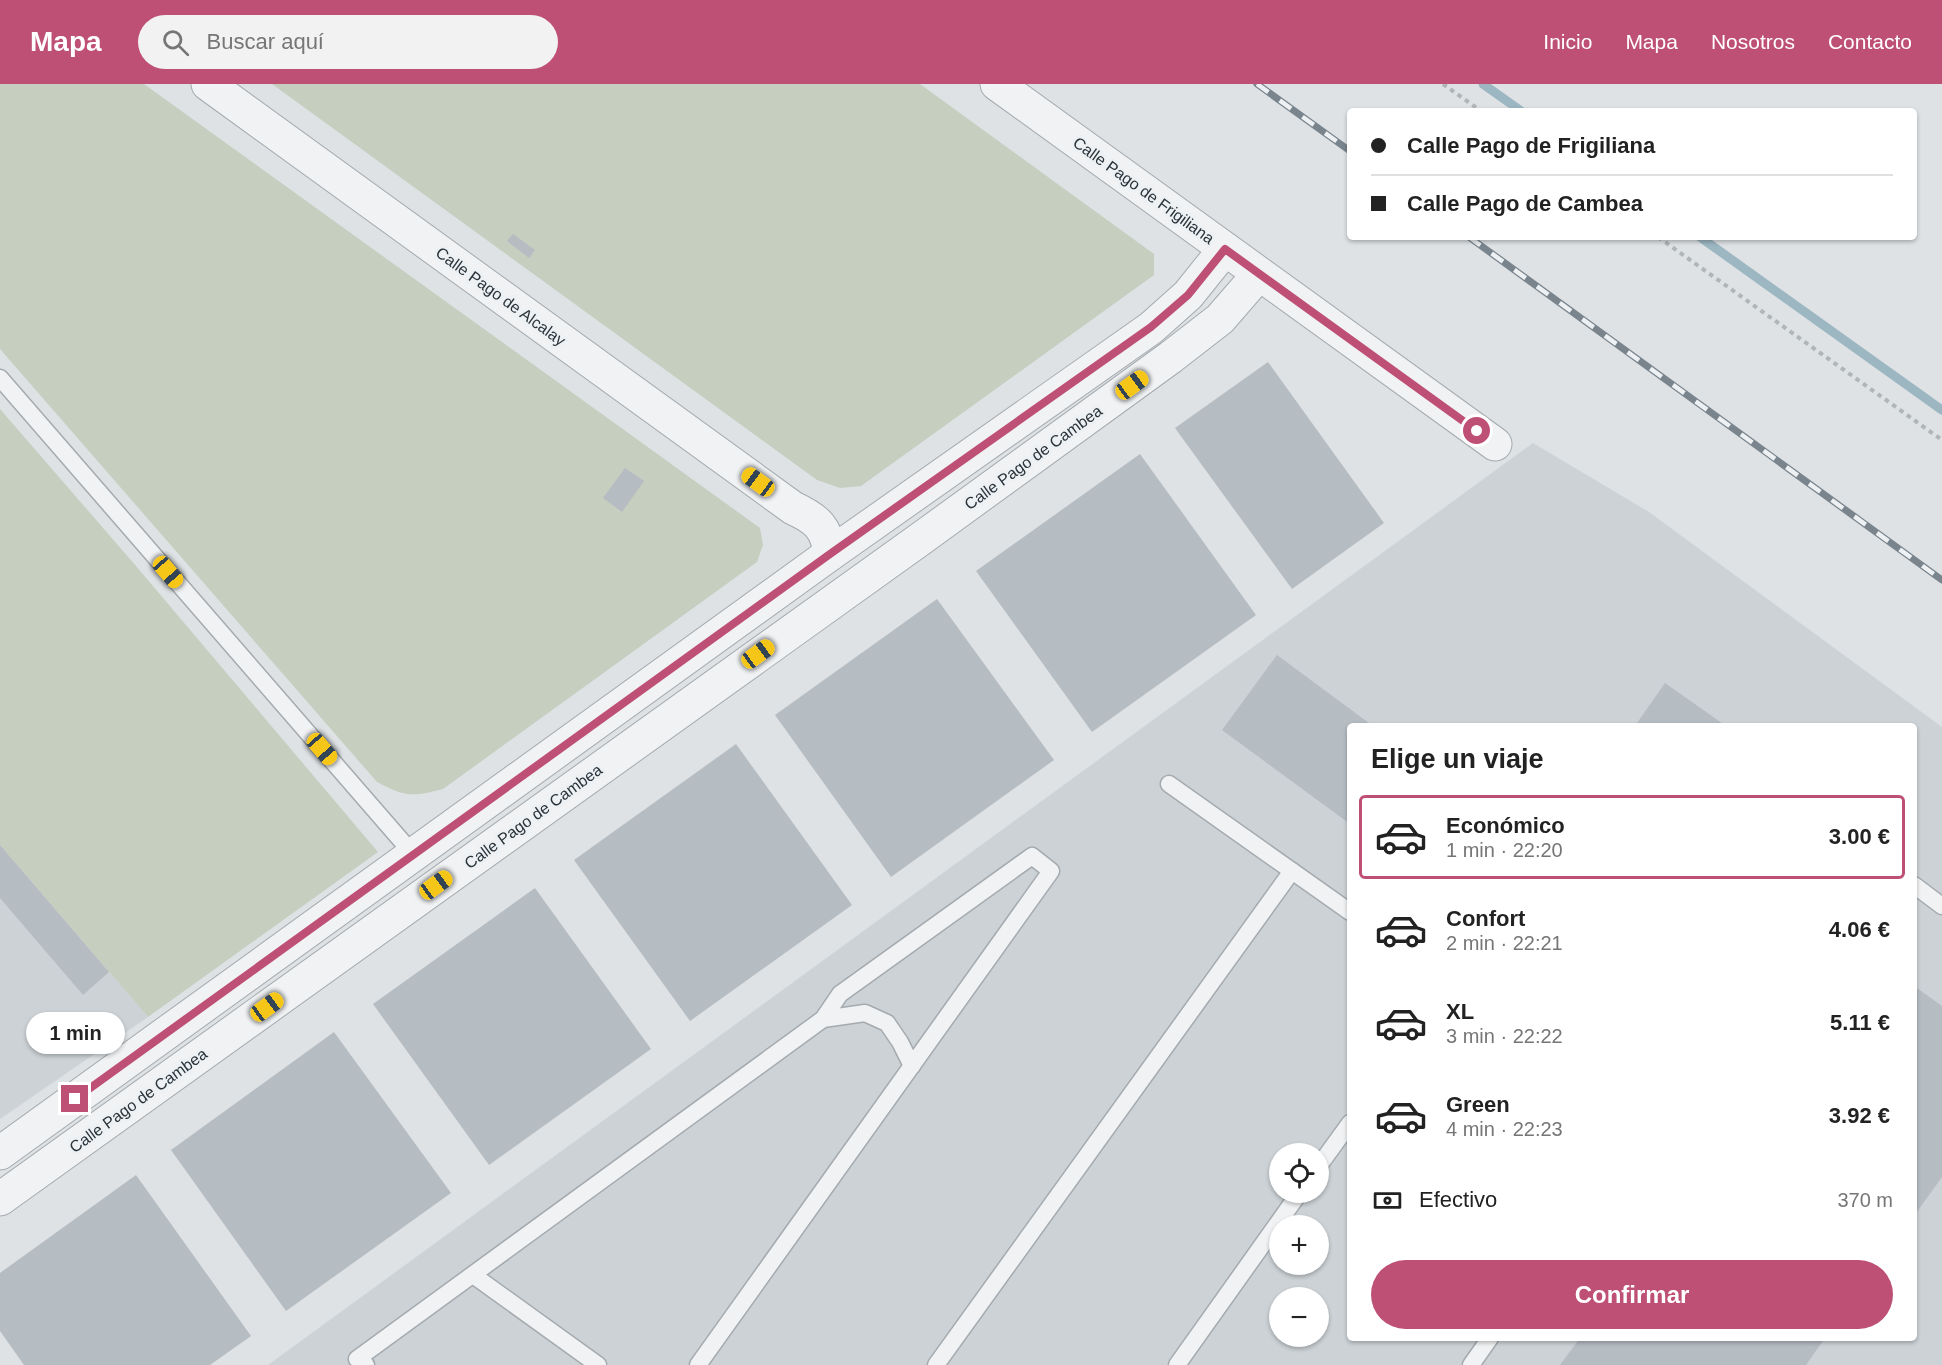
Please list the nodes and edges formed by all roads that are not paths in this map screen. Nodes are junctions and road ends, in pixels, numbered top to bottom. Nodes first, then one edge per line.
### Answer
1 (208, 84) edge
2 (997, 84) edge
3 (1225, 249) junction
4 (1259, 273) junction
5 (0, 378) edge
6 (1495, 444) dead end
7 (830, 554) junction
8 (854, 585) junction
9 (1169, 784) dead end
10 (413, 854) junction
11 (1292, 871) junction
12 (1917, 887) edge
13 (1942, 906) edge
14 (1347, 910) edge
15 (823, 1019) junction
16 (912, 1066) junction
17 (1347, 1127) edge
18 (1329, 1152) edge
19 (0, 1153) edge
20 (2, 1192) edge
21 (1292, 1203) edge
22 (473, 1275) junction
23 (1488, 1341) edge
24 (366, 1365) edge
25 (598, 1365) edge
26 (698, 1365) edge
27 (936, 1365) edge
28 (1177, 1365) edge
29 (1471, 1365) edge

1 - 7 street, Calle Pago de Alcalay
2 - 3 street, Calle Pago de Frigiliana
3 - 4 street, Calle Pago de Frigiliana
3 - 7 street
4 - 6 street, Calle Pago de Frigiliana
4 - 8 street, Calle Pago de Cambea
5 - 10 lane
7 - 8 street
7 - 10 street
8 - 20 street, Calle Pago de Cambea
9 - 11 lane
10 - 19 street
11 - 14 lane
11 - 27 lane
12 - 13 lane
15 - 16 lane
15 - 16 lane
15 - 22 lane
16 - 26 lane
17 - 18 lane
21 - 28 lane
22 - 24 lane
22 - 25 lane
23 - 29 lane

